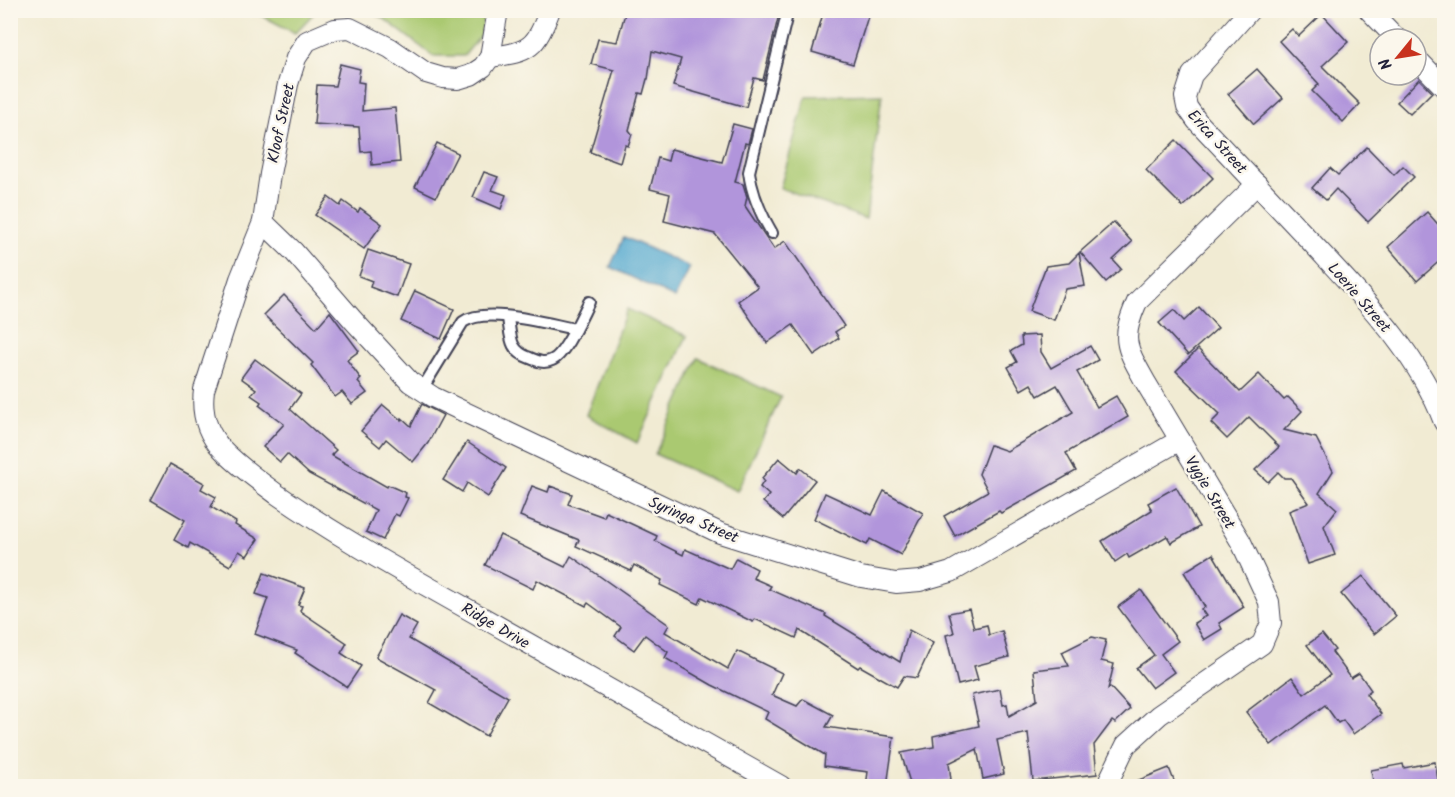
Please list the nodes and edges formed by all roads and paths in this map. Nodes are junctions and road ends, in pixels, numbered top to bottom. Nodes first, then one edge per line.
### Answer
1 (498, 10) edge
2 (550, 10) edge
3 (788, 10) edge
4 (1250, 10) edge
5 (1369, 10) edge
6 (1385, 27) edge
7 (490, 57) junction
8 (1428, 70) edge
9 (1444, 87) edge
10 (1257, 184) junction
11 (263, 222) junction
12 (772, 233) dead end
13 (590, 302) dead end
14 (508, 318) junction
15 (575, 329) junction
16 (422, 389) junction
17 (1444, 423) edge
18 (1180, 441) junction
19 (221, 448) joint
20 (781, 786) edge
21 (1109, 786) edge

1 - 7 street
2 - 7 street
3 - 12 lane
4 - 10 street, Erica Street
5 - 6 street
7 - 11 street, Kloof Street
8 - 9 street
10 - 17 street, Loerie Street
10 - 18 street, Vygie Street
11 - 16 street, Syringa Street
11 - 19 street, Kloof Street
13 - 15 lane
14 - 15 lane
14 - 15 lane
14 - 16 lane
16 - 18 street, Syringa Street
18 - 21 street, Vygie Street
19 - 20 street, Ridge Drive

